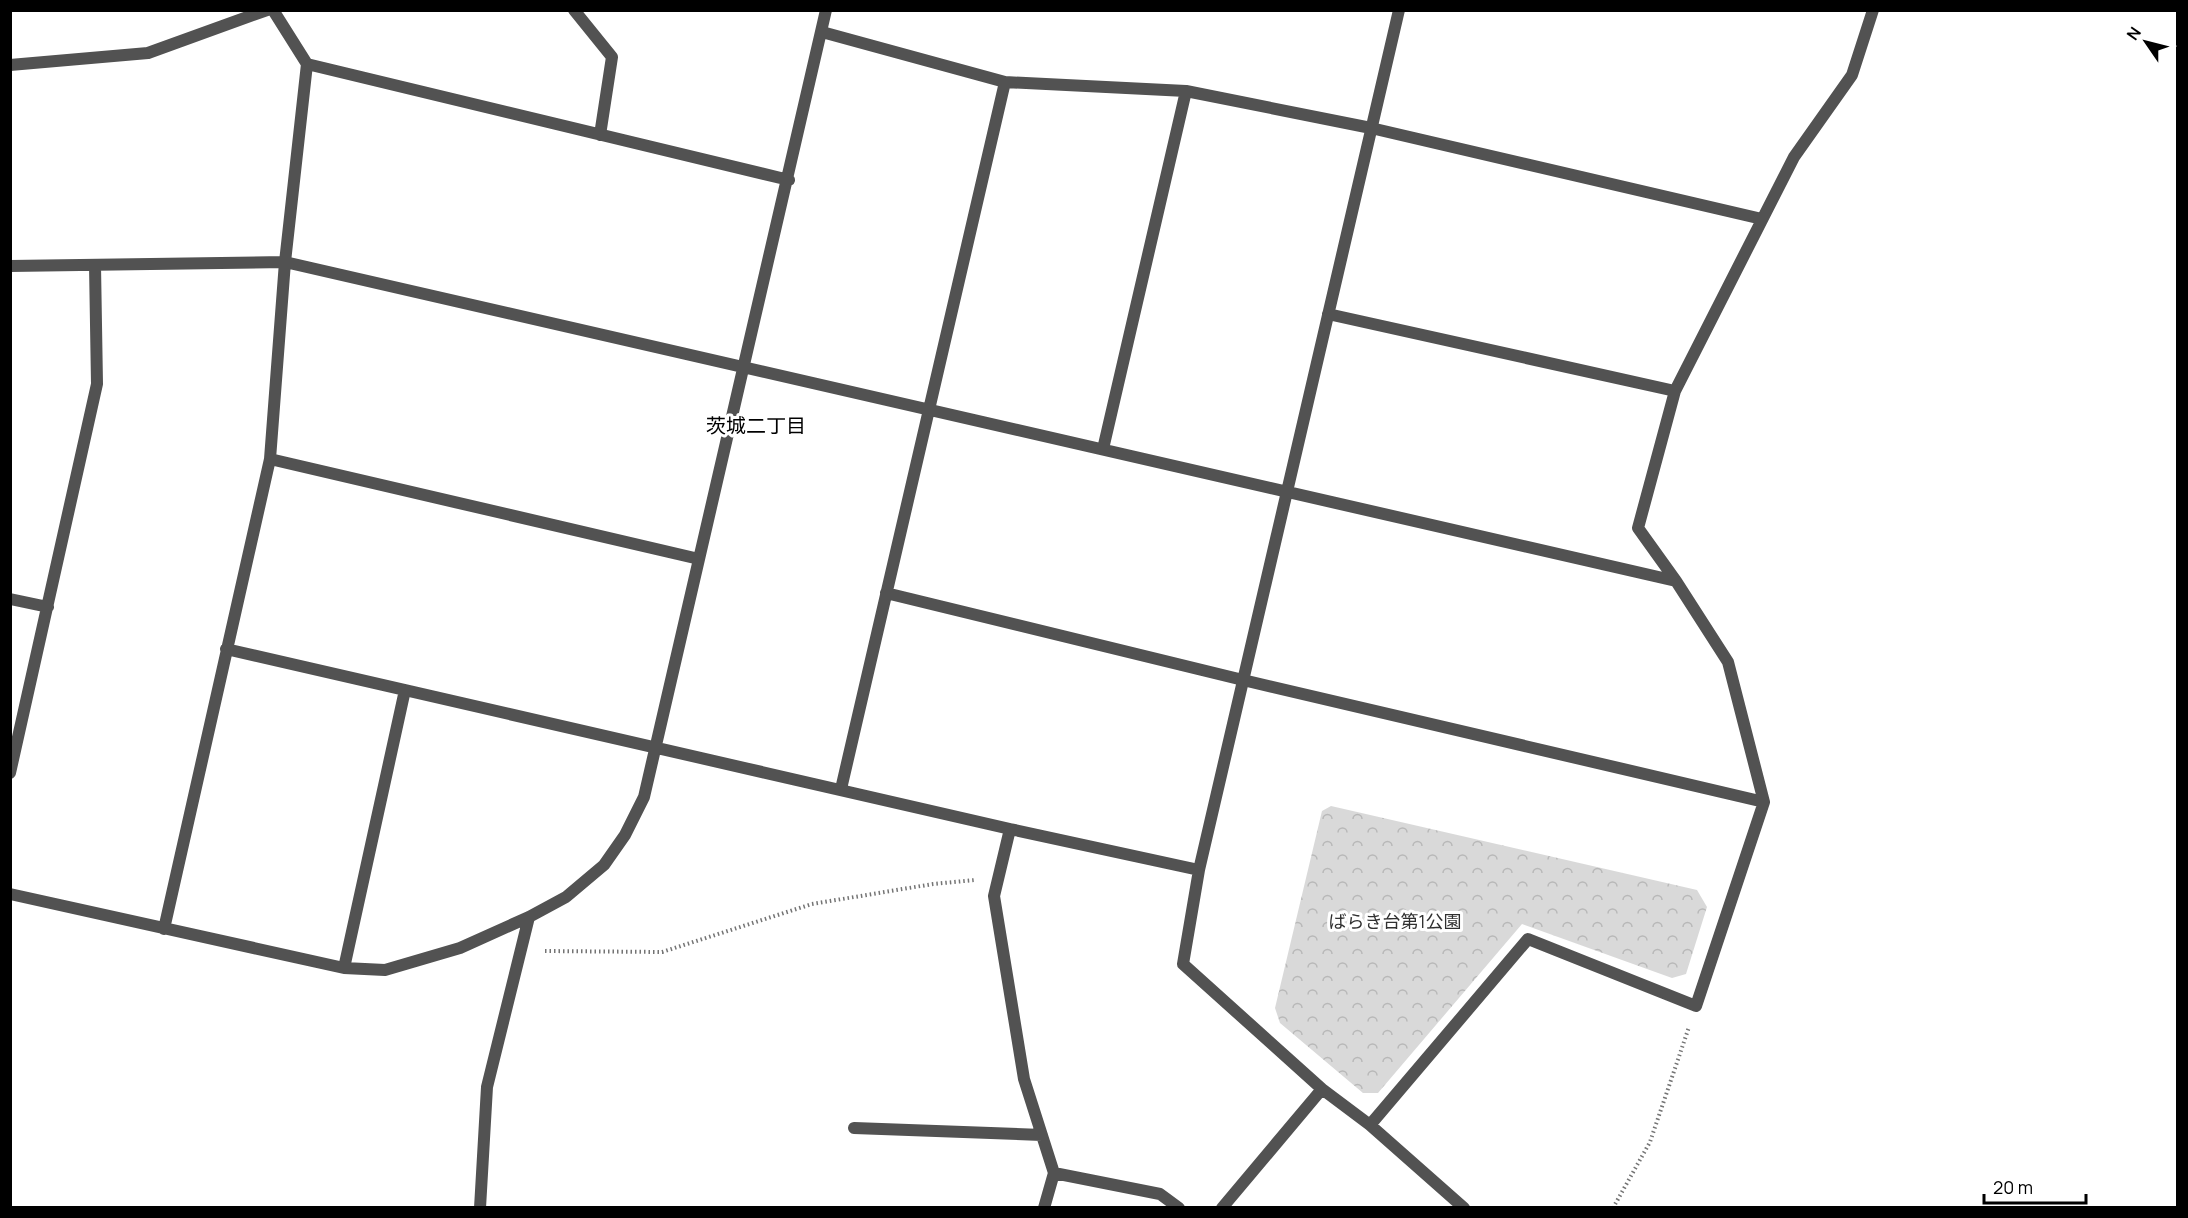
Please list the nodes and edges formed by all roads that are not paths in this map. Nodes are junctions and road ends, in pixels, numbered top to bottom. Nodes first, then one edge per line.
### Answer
1 (267, 10) edge
2 (273, 10) edge
3 (574, 10) edge
4 (826, 10) edge
5 (1399, 10) edge
6 (1873, 10) edge
7 (822, 32) junction
8 (307, 64) junction
9 (10, 65) edge
10 (1005, 82) junction
11 (1186, 91) junction
12 (1371, 128) junction
13 (600, 135) junction
14 (789, 180) junction
15 (1762, 219) junction
16 (285, 262) junction
17 (95, 265) junction
18 (10, 266) edge
19 (1328, 314) junction
20 (744, 369) junction
21 (1675, 391) junction
22 (928, 410) junction
23 (1103, 450) junction
24 (270, 459) junction
25 (1287, 491) junction
26 (699, 559) junction
27 (1676, 581) junction
28 (886, 593) junction
29 (10, 599) edge
30 (48, 607) junction
31 (226, 649) junction
32 (1243, 680) junction
33 (405, 690) junction
34 (655, 748) junction
35 (10, 773) edge
36 (841, 789) junction
37 (1764, 802) junction
38 (1010, 830) junction
39 (1199, 870) junction
40 (10, 894) edge
41 (529, 917) junction
42 (164, 929) junction
43 (344, 968) junction
44 (1322, 1089) junction
45 (1370, 1125) junction
46 (854, 1128) dead end
47 (1042, 1135) junction
48 (1054, 1173) junction
49 (480, 1208) edge
50 (1044, 1208) edge
51 (1179, 1208) edge
52 (1222, 1208) edge
53 (1464, 1208) edge

1 - 9 street
2 - 8 street
3 - 13 street
4 - 7 street
5 - 12 street
6 - 15 street
7 - 10 street
7 - 14 street
8 - 13 street
8 - 16 street
10 - 11 street
10 - 22 street
11 - 12 street
11 - 23 street
12 - 15 street
12 - 19 street
13 - 14 street
14 - 20 street
15 - 21 street
16 - 17 street
16 - 20 street
16 - 24 street
17 - 18 street
17 - 30 street
19 - 21 street
19 - 25 street
20 - 22 street
20 - 26 street
21 - 27 street
22 - 23 street
22 - 28 street
23 - 25 street
24 - 26 street
24 - 31 street
25 - 27 street
25 - 32 street
26 - 34 street
27 - 37 street
28 - 32 street
28 - 36 street
29 - 30 street
30 - 35 street
31 - 33 street
31 - 42 street
32 - 37 street
32 - 39 street
33 - 34 street
33 - 43 street
34 - 36 street
34 - 41 street
36 - 38 street
37 - 45 street
38 - 39 street
38 - 47 street
39 - 44 street
40 - 42 street
41 - 43 street
41 - 49 street
42 - 43 street
44 - 45 street
44 - 52 street
45 - 53 street
46 - 47 street
47 - 48 street
48 - 50 street
48 - 51 street

